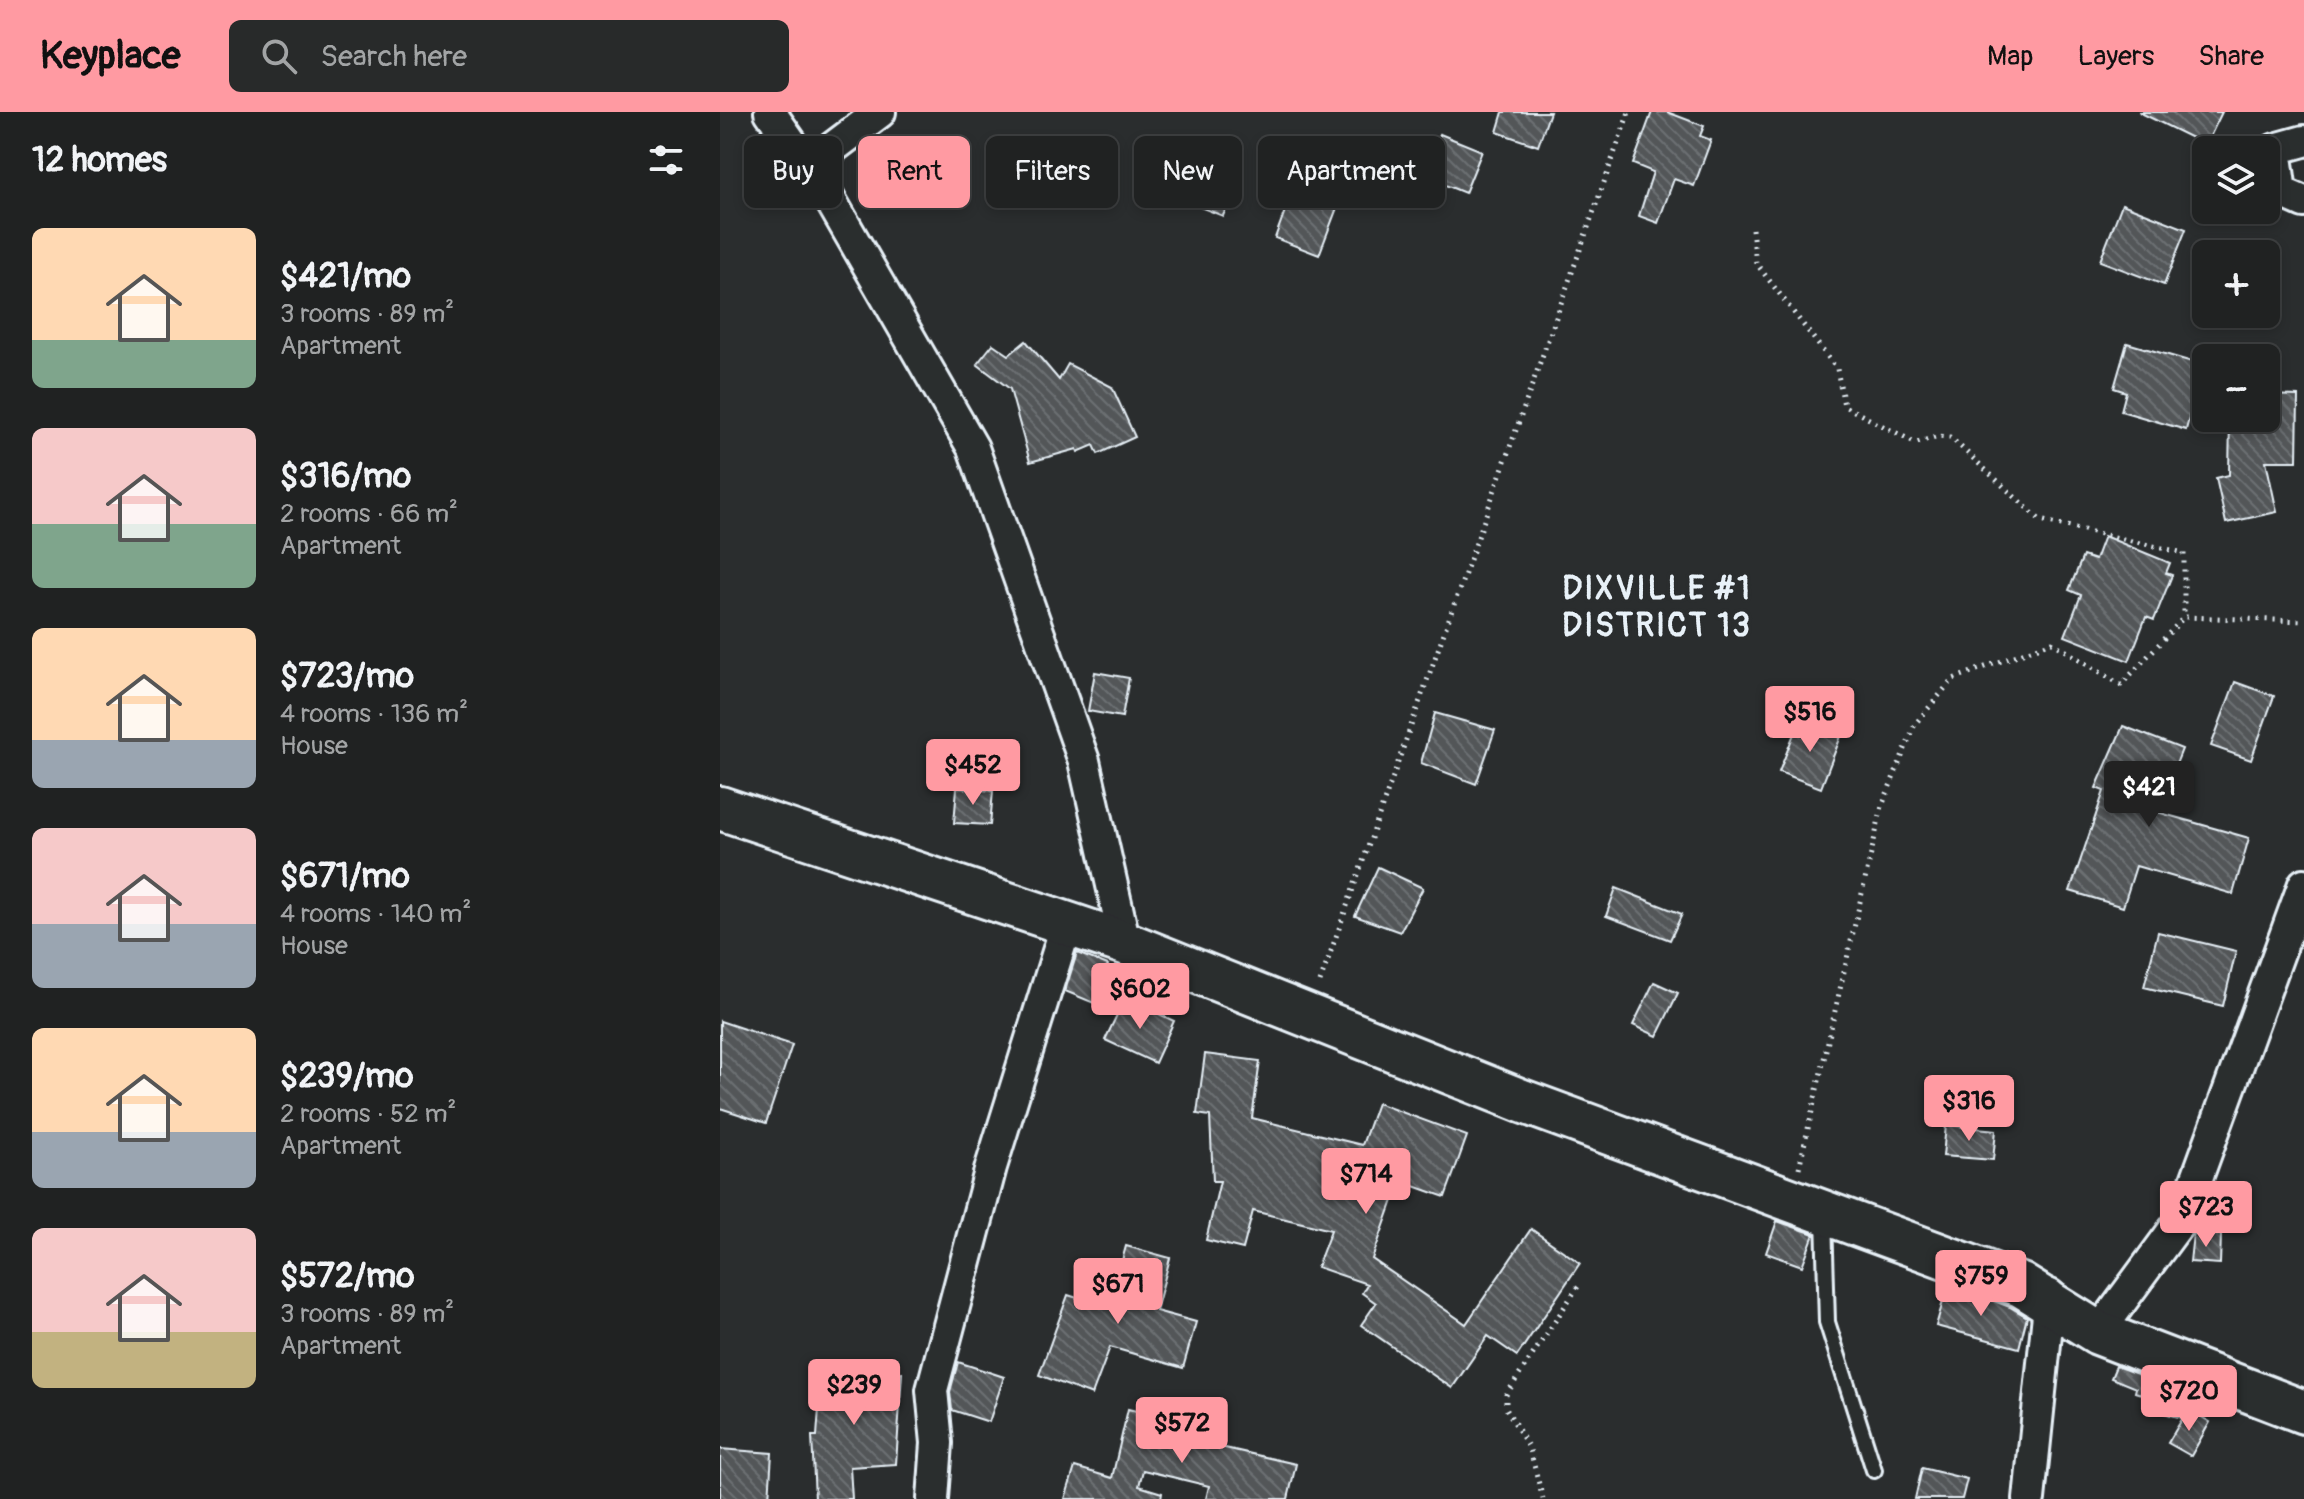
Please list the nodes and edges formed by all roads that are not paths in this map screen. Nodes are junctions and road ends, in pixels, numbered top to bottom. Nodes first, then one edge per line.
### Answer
1 (770, 112) edge
2 (880, 112) edge
3 (786, 136) edge
4 (842, 141) edge
5 (2304, 141) edge
6 (2304, 202) edge
7 (831, 208) edge
8 (720, 808) edge
9 (2304, 884) edge
10 (1067, 923) junction
11 (1125, 943) junction
12 (1792, 1199) junction
13 (2021, 1285) junction
14 (2098, 1333) junction
15 (2304, 1412) edge
16 (1874, 1470) dead end
17 (933, 1499) edge
18 (2029, 1499) edge

1 - 3 street
2 - 4 street
5 - 6 street
7 - 11 street
8 - 10 main road
9 - 14 street
10 - 11 main road
10 - 17 street
11 - 12 main road
12 - 13 main road
12 - 16 lane
13 - 14 main road
13 - 18 street
14 - 15 main road

